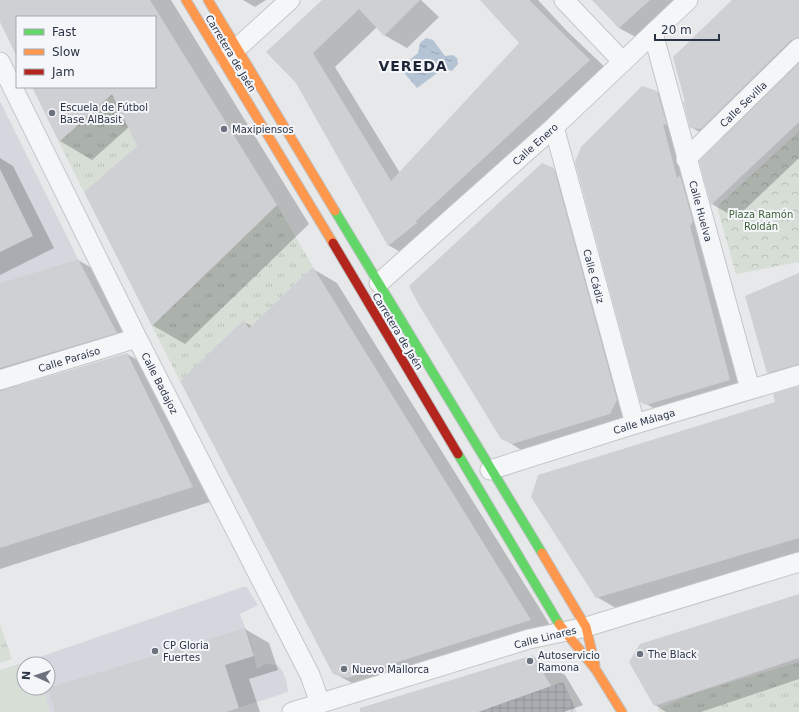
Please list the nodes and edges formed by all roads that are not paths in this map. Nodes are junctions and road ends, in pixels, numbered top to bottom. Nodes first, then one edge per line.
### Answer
1 (186, 0) edge
2 (208, 0) edge
3 (290, 0) edge
4 (564, 0) edge
5 (688, 0) edge
6 (652, 33) junction
7 (238, 48) junction
8 (799, 48) edge
9 (223, 61) junction
10 (0, 62) edge
11 (623, 62) junction
12 (554, 127) junction
13 (686, 159) junction
14 (379, 283) junction
15 (137, 338) junction
16 (799, 375) edge
17 (0, 380) edge
18 (750, 389) junction
19 (634, 424) junction
20 (490, 470) junction
21 (799, 562) edge
22 (586, 627) junction
23 (564, 631) junction
24 (596, 670) junction
25 (320, 703) junction
26 (292, 712) edge
27 (622, 712) edge

1 - 9 main road, Carretera de Jaén
2 - 7 main road, Carretera de Jaén
3 - 7 street
4 - 11 street
5 - 6 street, Calle Enero
6 - 11 street, Calle Enero
6 - 13 street, Calle Huelva
7 - 9 street
7 - 14 main road, Carretera de Jaén
8 - 13 street, Calle Sevilla
9 - 23 main road, Carretera de Jaén
10 - 15 street, Calle Badajoz
11 - 12 street, Calle Enero
12 - 14 street, Calle Enero
12 - 19 street, Calle Cádiz
13 - 18 street, Calle Huelva
14 - 20 main road, Carretera de Jaén
15 - 17 street, Calle Paraíso
15 - 25 street, Calle Badajoz
16 - 18 street, Calle Málaga
18 - 19 street, Calle Málaga
19 - 20 street, Calle Málaga
20 - 22 main road, Carretera de Jaén
21 - 22 street, Calle Linares
22 - 23 street, Calle Linares
22 - 24 main road, Carretera de Jaén
23 - 24 main road, Carretera de Jaén
23 - 25 street, Calle Linares
24 - 27 main road, Carretera de Jaén
25 - 26 street, Calle Linares

